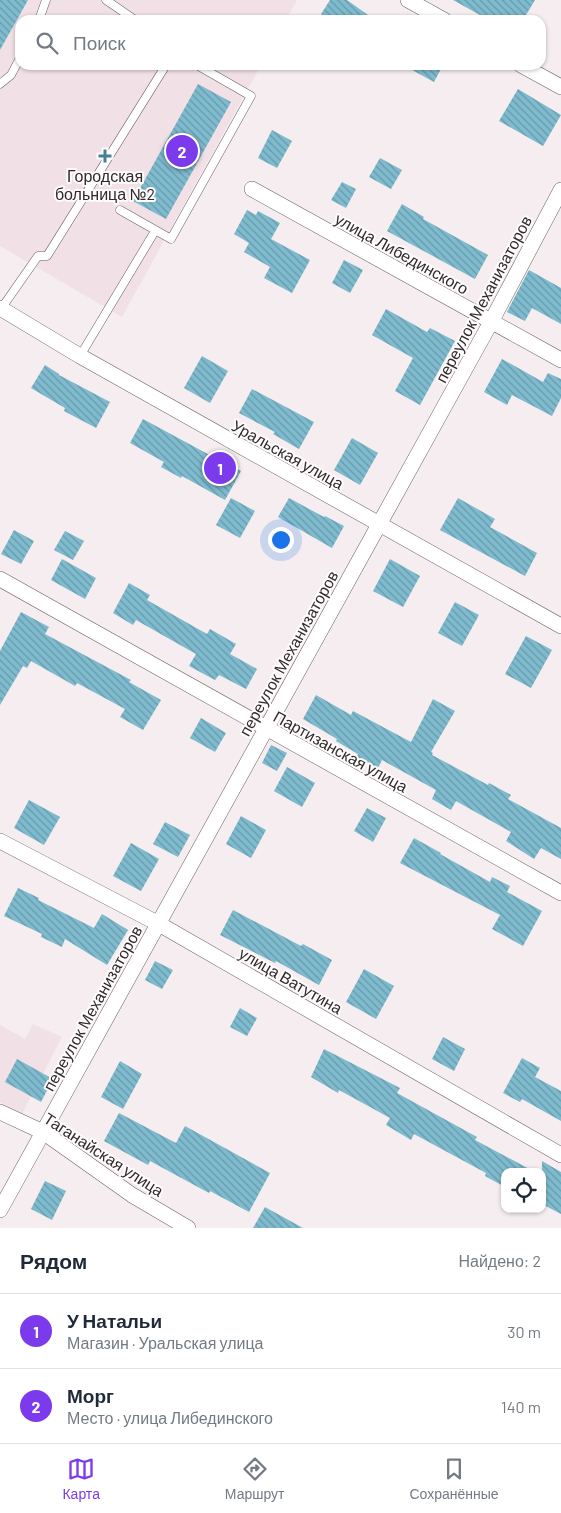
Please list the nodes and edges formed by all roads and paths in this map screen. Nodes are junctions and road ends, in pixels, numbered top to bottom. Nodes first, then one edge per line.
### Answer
1 (46, 0) edge
2 (106, 0) edge
3 (408, 0) edge
4 (41, 15) edge
5 (128, 15) edge
6 (435, 15) edge
7 (15, 67) edge
8 (163, 70) edge
9 (206, 70) edge
10 (530, 70) edge
11 (0, 84) edge
12 (561, 87) edge
13 (252, 190) dead end
14 (561, 190) edge
15 (120, 210) dead end
16 (155, 231) junction
17 (1, 309) edge
18 (491, 322) junction
19 (80, 356) junction
20 (561, 360) edge
21 (378, 525) junction
22 (0, 578) edge
23 (561, 626) edge
24 (266, 729) junction
25 (0, 841) edge
26 (561, 894) edge
27 (160, 924) junction
28 (0, 1112) edge
29 (43, 1132) junction
30 (561, 1155) edge
31 (0, 1210) edge
32 (188, 1228) edge

1 - 4 lane
2 - 5 lane
3 - 6 street
7 - 11 lane
8 - 17 lane
9 - 16 lane
10 - 12 street
13 - 18 street, улица Либединского
14 - 18 street, переулок Механизаторов
15 - 16 lane
16 - 19 lane
17 - 19 street, Уральская улица
18 - 20 street, улица Либединского
18 - 21 street, переулок Механизаторов
19 - 21 street, Уральская улица
21 - 23 street, Уральская улица
21 - 24 street, переулок Механизаторов
22 - 24 street, Партизанская улица
24 - 26 street, Партизанская улица
24 - 27 street, переулок Механизаторов
25 - 27 street, улица Ватутина
27 - 29 street, переулок Механизаторов
27 - 30 street, улица Ватутина
28 - 29 street, Таганайская улица
29 - 31 street, переулок Механизаторов
29 - 32 street, Таганайская улица

